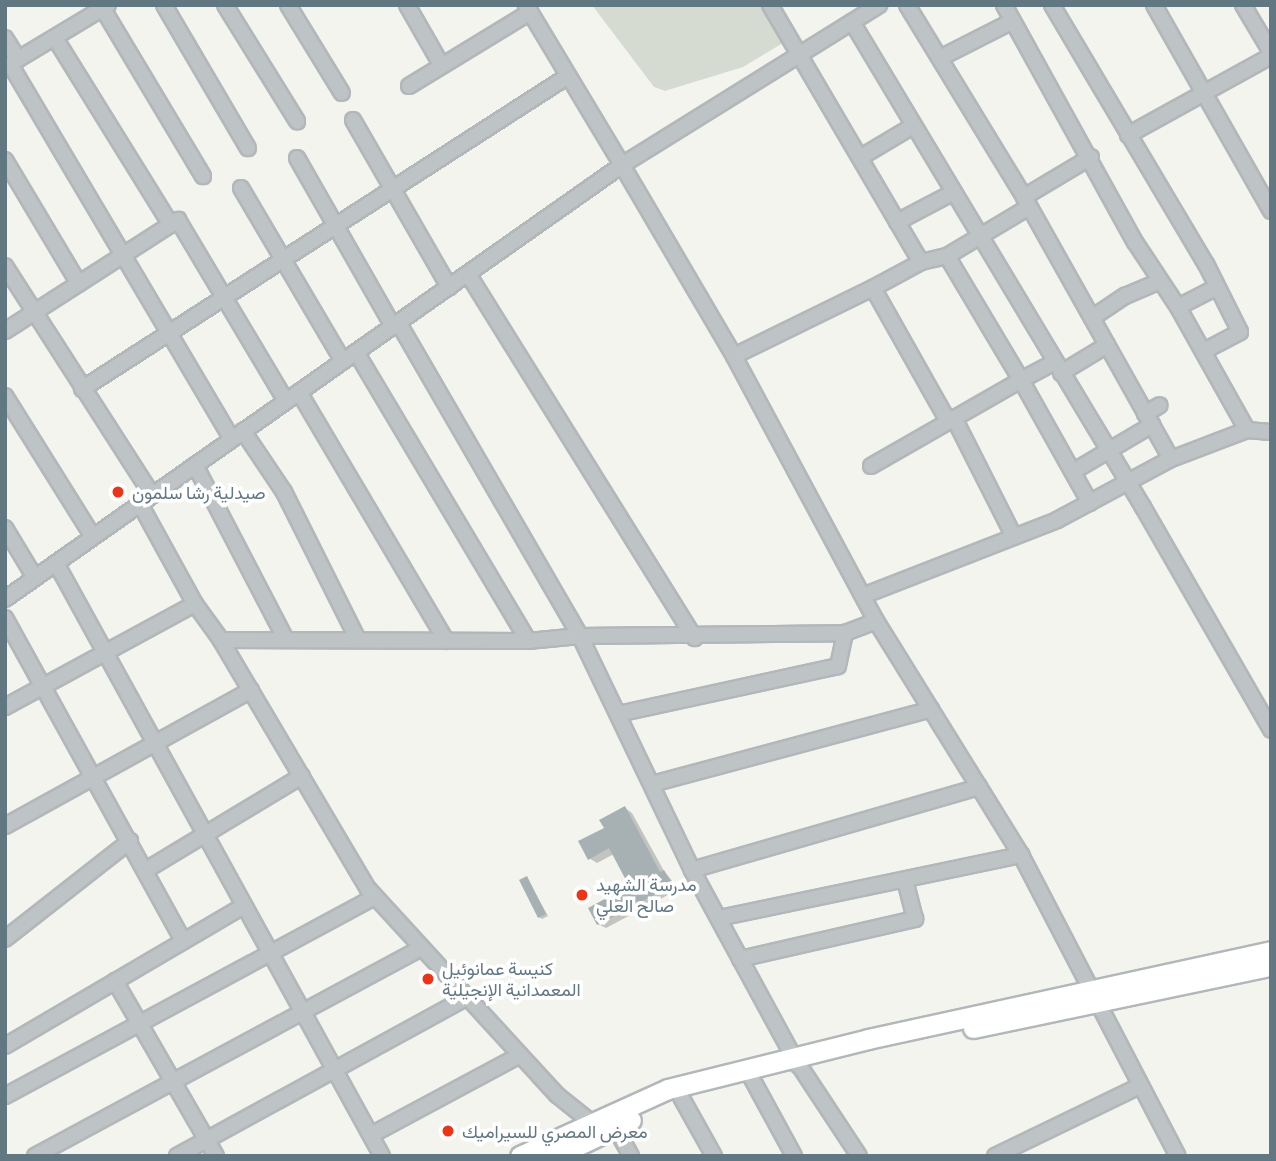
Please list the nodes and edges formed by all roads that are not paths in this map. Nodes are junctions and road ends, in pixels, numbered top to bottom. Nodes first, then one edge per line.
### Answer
1 (164, 5) edge
2 (225, 5) edge
3 (288, 5) edge
4 (407, 5) edge
5 (770, 5) edge
6 (878, 5) edge
7 (907, 5) edge
8 (1004, 5) edge
9 (1052, 5) edge
10 (1154, 5) edge
11 (1243, 5) edge
12 (105, 7) edge
13 (528, 9) edge
14 (852, 22) junction
15 (1011, 22) junction
16 (5, 38) edge
17 (55, 38) junction
18 (800, 54) junction
19 (1271, 54) edge
20 (940, 58) junction
21 (11, 63) edge
22 (442, 66) junction
23 (568, 76) junction
24 (409, 86) dead end
25 (342, 93) dead end
26 (1203, 94) junction
27 (353, 120) dead end
28 (296, 121) dead end
29 (913, 126) junction
30 (1128, 135) junction
31 (248, 148) dead end
32 (1091, 157) junction
33 (861, 158) junction
34 (297, 159) dead end
35 (5, 160) edge
36 (622, 165) junction
37 (203, 176) dead end
38 (241, 188) dead end
39 (392, 189) junction
40 (952, 193) junction
41 (1027, 202) junction
42 (1271, 211) edge
43 (897, 222) junction
44 (171, 225) junction
45 (335, 226) junction
46 (977, 235) junction
47 (124, 255) junction
48 (947, 256) junction
49 (283, 259) junction
50 (921, 262) junction
51 (5, 266) edge
52 (468, 274) junction
53 (1160, 281) junction
54 (79, 284) junction
55 (449, 287) junction
56 (1217, 287) junction
57 (873, 288) junction
58 (224, 297) junction
59 (1178, 307) junction
60 (33, 314) junction
61 (1092, 318) junction
62 (396, 324) junction
63 (5, 331) edge
64 (169, 333) junction
65 (1107, 345) junction
66 (1205, 351) junction
67 (356, 352) junction
68 (734, 356) junction
69 (343, 361) junction
70 (1058, 368) junction
71 (1021, 380) junction
72 (82, 389) junction
73 (299, 392) junction
74 (5, 396) edge
75 (286, 401) junction
76 (1160, 405) dead end
77 (1148, 419) junction
78 (951, 420) junction
79 (1247, 430) junction
80 (1271, 432) edge
81 (238, 435) junction
82 (1110, 453) junction
83 (1171, 459) junction
84 (195, 465) junction
85 (870, 466) dead end
86 (1074, 471) junction
87 (1127, 483) junction
88 (146, 500) junction
89 (1090, 503) junction
90 (5, 528) edge
91 (93, 537) junction
92 (1014, 537) junction
93 (56, 563) junction
94 (35, 578) junction
95 (865, 595) junction
96 (5, 599) edge
97 (195, 604) junction
98 (5, 618) edge
99 (876, 621) junction
100 (845, 633) junction
101 (580, 636) junction
102 (695, 638) junction
103 (221, 640) junction
104 (286, 640) junction
105 (358, 640) junction
106 (446, 641) junction
107 (528, 641) junction
108 (105, 653) junction
109 (44, 686) junction
110 (251, 690) junction
111 (5, 707) edge
112 (931, 709) junction
113 (618, 714) junction
114 (1271, 730) edge
115 (156, 745) junction
116 (302, 776) junction
117 (95, 777) junction
118 (652, 784) junction
119 (979, 787) junction
120 (5, 826) edge
121 (204, 832) junction
122 (130, 841) junction
123 (1021, 855) junction
124 (146, 870) junction
125 (692, 870) junction
126 (905, 880) junction
127 (375, 897) junction
128 (244, 906) junction
129 (719, 918) junction
130 (5, 939) edge
131 (183, 942) junction
132 (422, 948) junction
133 (1271, 951) edge
134 (272, 952) junction
135 (740, 959) junction
136 (1271, 966) edge
137 (115, 981) junction
138 (1093, 996) junction
139 (467, 997) junction
140 (304, 1011) junction
141 (139, 1023) junction
142 (5, 1046) edge
143 (520, 1055) junction
144 (797, 1063) junction
145 (338, 1072) junction
146 (751, 1077) junction
147 (172, 1082) junction
148 (1138, 1087) junction
149 (5, 1096) edge
150 (681, 1097) junction
151 (592, 1123) junction
152 (615, 1127) junction
153 (371, 1135) junction
154 (207, 1140) junction
155 (1172, 1154) edge
156 (558, 1155) edge
157 (35, 1156) edge
158 (177, 1156) edge
159 (216, 1156) edge
160 (382, 1156) edge
161 (520, 1156) edge
162 (631, 1156) edge
163 (714, 1156) edge
164 (794, 1156) edge
165 (859, 1156) edge
166 (995, 1156) edge

1 - 31 street
2 - 28 street
3 - 25 street
4 - 22 street
5 - 18 street
6 - 14 street
7 - 20 street
8 - 15 street
9 - 30 street
10 - 26 street
11 - 19 street
12 - 17 street
12 - 37 street
13 - 22 street
13 - 23 street
14 - 18 street
14 - 29 street
15 - 20 street
15 - 32 street
16 - 21 street
17 - 21 street
17 - 44 street
18 - 33 street
18 - 36 street
19 - 26 street
20 - 41 street
21 - 47 street
22 - 24 street
23 - 36 street
23 - 39 street
26 - 30 street
26 - 42 street
27 - 39 street
29 - 33 street
29 - 40 street
30 - 56 street
32 - 41 street
32 - 53 street
33 - 43 street
34 - 45 street
35 - 54 street
36 - 52 street
36 - 68 street
38 - 49 street
39 - 45 street
39 - 55 street
40 - 43 street
40 - 46 street
41 - 46 street
41 - 61 street
43 - 50 street
44 - 47 street
44 - 58 street
45 - 49 street
45 - 62 street
46 - 48 street
46 - 70 street
47 - 54 street
47 - 64 street
48 - 50 street
48 - 71 street
49 - 58 street
49 - 69 street
50 - 57 street
51 - 60 street
52 - 55 street
52 - 102 street
53 - 59 street
53 - 61 street
54 - 60 street
55 - 62 street
56 - 59 street
56 - 66 street
57 - 68 street
57 - 78 street
58 - 64 street
58 - 75 street
59 - 66 street
60 - 63 street
60 - 72 street
61 - 65 street
62 - 67 street
62 - 101 street
64 - 72 street
64 - 81 street
65 - 70 street
65 - 77 street
66 - 79 street
67 - 69 street
67 - 107 street
68 - 95 street
69 - 73 street
70 - 71 street
70 - 82 street
71 - 78 street
71 - 86 street
72 - 88 street
73 - 75 street
73 - 106 street
74 - 91 street
75 - 81 street
76 - 77 street
77 - 82 street
77 - 83 street
78 - 85 street
78 - 92 street
79 - 80 street
79 - 83 street
81 - 84 street
81 - 105 street
82 - 86 street
82 - 87 street
83 - 87 street
84 - 88 street
84 - 104 street
86 - 89 street
87 - 89 street
87 - 114 street
88 - 91 street
88 - 97 street
89 - 92 street
90 - 94 street
91 - 93 street
92 - 95 street
93 - 94 street
93 - 108 street
94 - 96 street
95 - 99 street
97 - 103 street
97 - 108 street
98 - 109 street
99 - 100 street
99 - 112 street
100 - 102 street
100 - 113 street
101 - 102 street
101 - 107 street
101 - 113 street
103 - 104 street
103 - 110 street
104 - 105 street
105 - 106 street
106 - 107 street
108 - 109 street
108 - 115 street
109 - 111 street
109 - 117 street
110 - 115 street
110 - 116 street
112 - 118 street
112 - 119 street
113 - 118 street
115 - 117 street
115 - 121 street
116 - 121 street
116 - 127 street
117 - 120 street
117 - 122 street
118 - 125 street
119 - 123 street
119 - 125 street
121 - 124 street
121 - 128 street
122 - 124 street
122 - 130 street
123 - 126 street
123 - 138 street
124 - 131 street
125 - 129 street
126 - 129 street
126 - 135 street
127 - 132 street
127 - 134 street
128 - 131 street
128 - 134 street
129 - 135 street
131 - 137 street
132 - 139 street
132 - 140 street
133 - 138 main road
134 - 140 street
134 - 141 street
135 - 144 street
136 - 138 main road
137 - 141 street
137 - 142 street
138 - 144 main road
138 - 148 street
139 - 143 street
139 - 145 street
140 - 145 street
140 - 147 street
141 - 147 street
141 - 149 street
143 - 151 street
143 - 153 street
144 - 146 main road
144 - 151 main road
144 - 165 street
145 - 153 street
145 - 154 street
146 - 150 main road
146 - 164 street
147 - 154 street
147 - 157 street
148 - 155 street
148 - 166 street
150 - 152 main road
150 - 163 street
151 - 161 main road
152 - 156 main road
152 - 162 street
153 - 160 street
154 - 158 street
154 - 159 street

